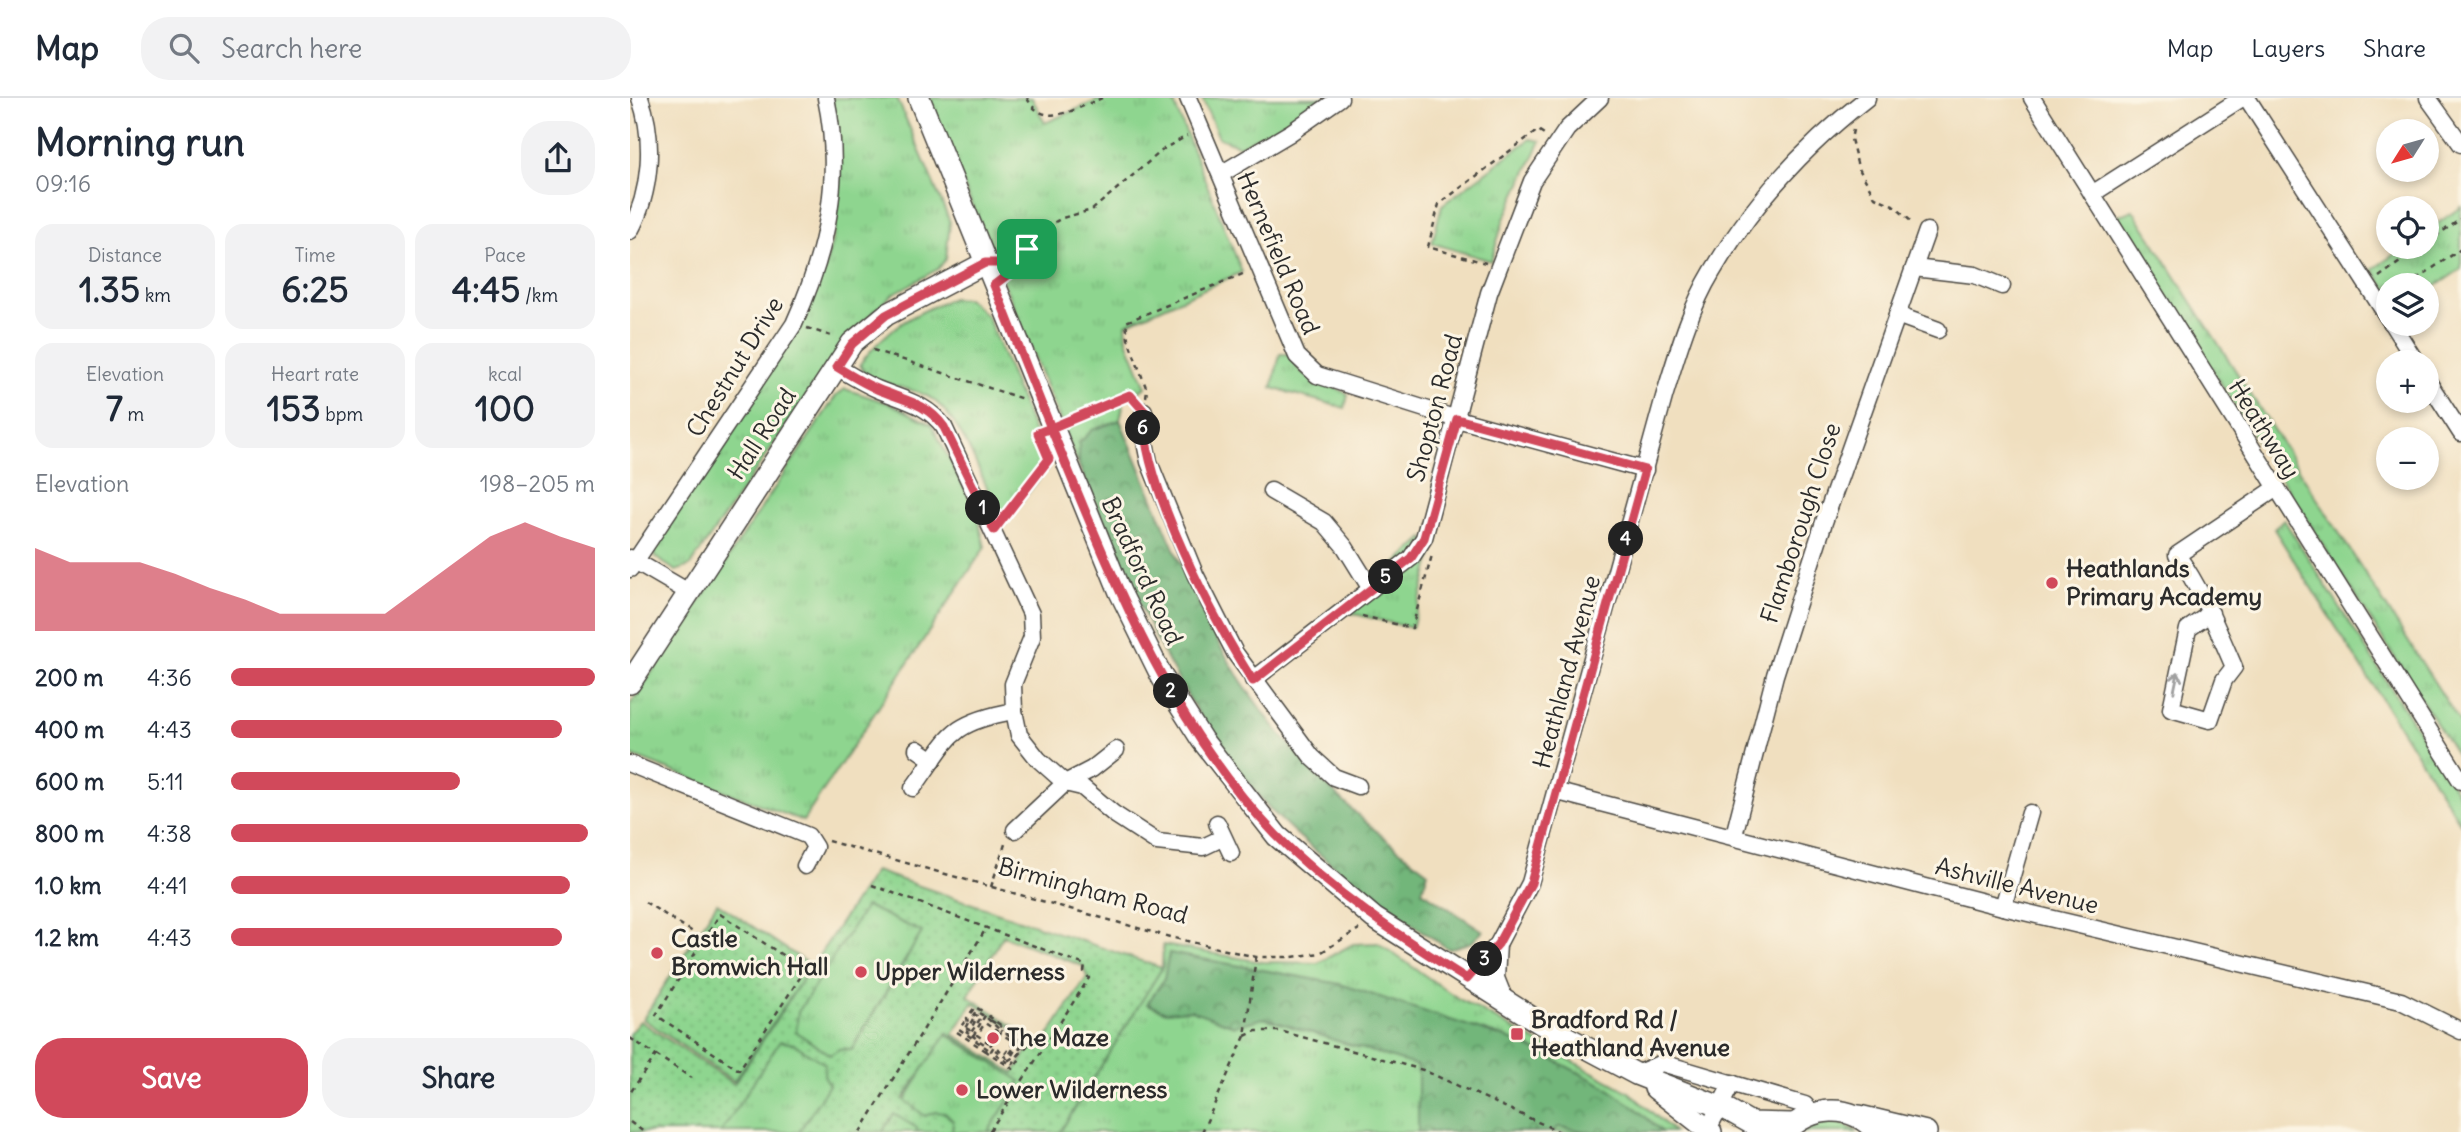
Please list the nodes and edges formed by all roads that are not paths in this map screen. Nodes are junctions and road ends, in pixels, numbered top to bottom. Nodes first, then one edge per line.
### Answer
1 (640, 98) edge
2 (825, 98) edge
3 (919, 98) edge
4 (1188, 98) edge
5 (1340, 98) edge
6 (1600, 98) edge
7 (2032, 98) edge
8 (2428, 98) edge
9 (2238, 99) edge
10 (1862, 102) edge
11 (2461, 144) edge
12 (1221, 174) junction
13 (2092, 194) junction
14 (630, 231) edge
15 (1927, 231) road end
16 (985, 263) junction
17 (1914, 268) junction
18 (2002, 286) dead end
19 (2376, 299) edge
20 (1897, 315) junction
21 (1938, 330) dead end
22 (837, 367) junction
23 (2439, 399) edge
24 (1144, 411) road end
25 (1457, 419) junction
26 (2461, 433) edge
27 (1645, 470) junction
28 (2275, 489) junction
29 (1271, 491) dead end
30 (632, 562) edge
31 (1371, 589) junction
32 (690, 593) junction
33 (2211, 613) junction
34 (1253, 681) junction
35 (630, 683) edge
36 (1014, 711) junction
37 (917, 749) dead end
38 (1116, 750) dead end
39 (933, 760) junction
40 (630, 764) edge
41 (2461, 781) edge
42 (1065, 783) junction
43 (1359, 786) dead end
44 (913, 788) dead end
45 (1558, 792) junction
46 (2030, 813) dead end
47 (1014, 830) road end
48 (1734, 835) junction
49 (1231, 853) dead end
50 (805, 866) dead end
51 (2003, 907) junction
52 (1498, 944) junction
53 (1467, 979) junction
54 (1506, 1003) junction
55 (2461, 1031) edge
56 (1636, 1074) junction
57 (1697, 1074) junction
58 (1732, 1083) junction
59 (1688, 1094) junction
60 (1718, 1106) junction
61 (1812, 1113) junction
62 (1847, 1113) junction
63 (1789, 1128) edge
64 (1710, 1131) edge
65 (1876, 1132) edge
66 (1926, 1132) edge

1 - 14 street
2 - 30 street, Chestnut Drive
3 - 16 main road, Bradford Road
4 - 12 street, Hernefield Road
5 - 12 street
6 - 25 street, Shopton Road
7 - 13 street, Heathway
8 - 11 street
9 - 13 street
9 - 19 street
10 - 27 street, Heathland Avenue
12 - 25 street, Hernefield Road
13 - 28 street, Heathway
15 - 17 street, Flamborough Close
16 - 22 main road, Hall Road
16 - 53 main road, Bradford Road
17 - 18 street
17 - 20 street, Flamborough Close
20 - 21 street
20 - 48 street, Flamborough Close
22 - 32 main road, Hall Road
22 - 36 street
23 - 26 street
24 - 34 street
25 - 27 street, Hernefield Road
25 - 31 street, Shopton Road
27 - 45 street, Heathland Avenue
28 - 33 street
28 - 41 street, Heathway
29 - 31 street
30 - 32 street
31 - 34 street, Shopton Road
32 - 35 main road, Hall Road
33 -> 33 street
34 - 43 street
36 - 39 street
36 - 42 street
37 - 39 street
38 - 42 street
39 - 44 street
40 - 50 street
42 - 47 street
42 - 49 street
45 - 48 street, Ashville Avenue
45 - 52 street, Heathland Avenue
46 - 51 street
48 - 51 street, Ashville Avenue
51 - 55 street, Ashville Avenue
52 - 53 street, Heathland Avenue
52 - 54 street, Heathland Avenue
53 - 54 main road, Bradford Road
54 - 56 main road, Bradford Road
56 - 57 street
56 - 59 main road, Bradford Road
56 - 64 main road, Bradford Road
57 - 58 street
57 - 59 street
58 - 60 street
58 - 61 street
59 - 60 main road, Bradford Road
60 - 63 main road, Bradford Road
60 - 64 street
61 - 62 main road
61 - 63 main road
62 - 65 main road
62 - 66 main road

